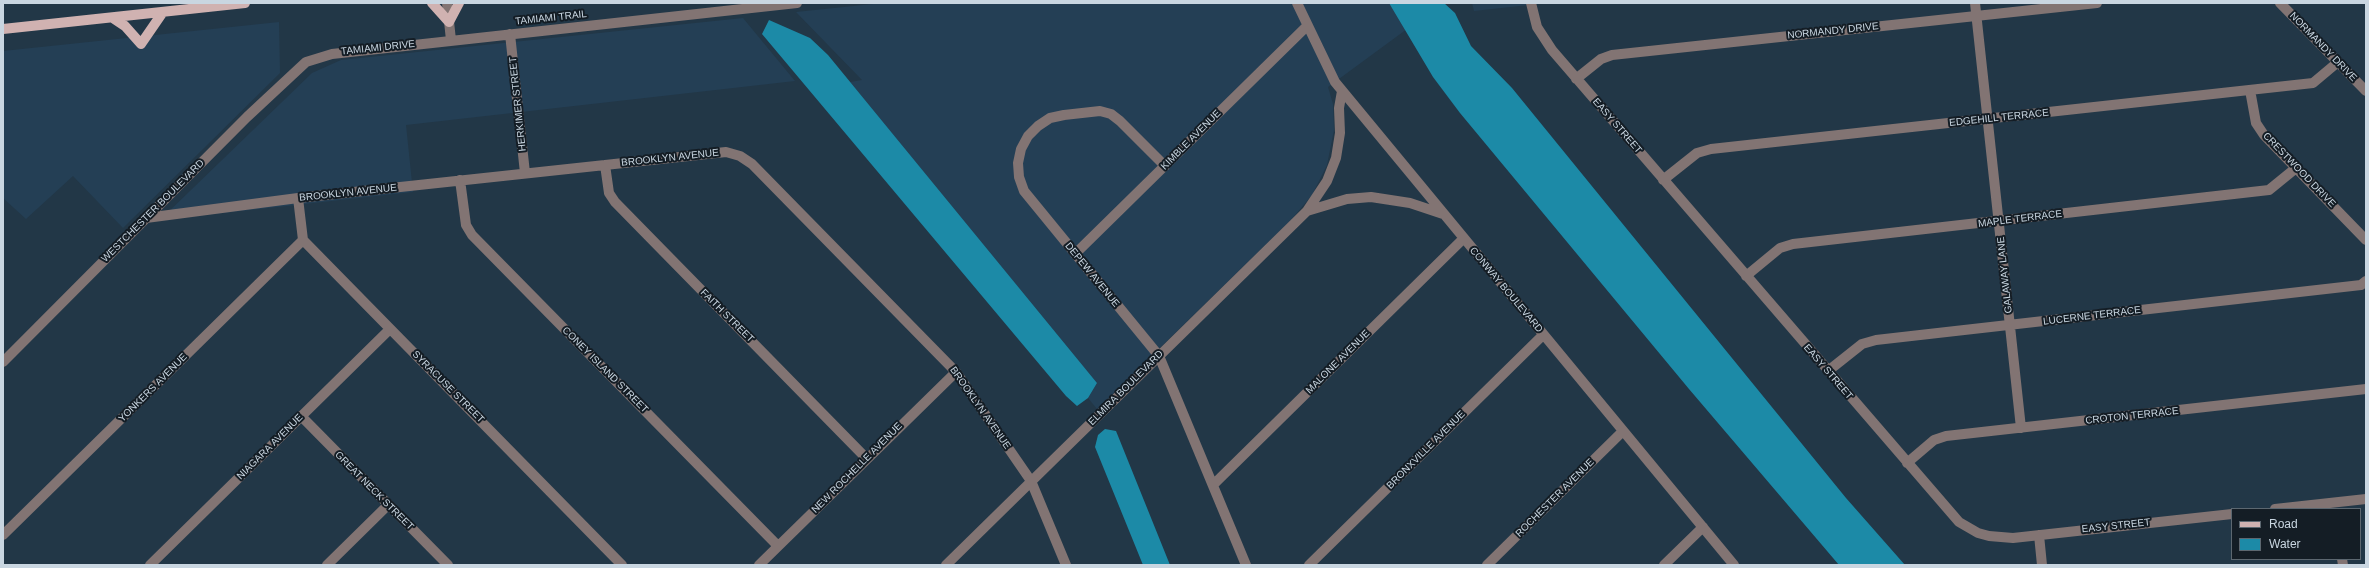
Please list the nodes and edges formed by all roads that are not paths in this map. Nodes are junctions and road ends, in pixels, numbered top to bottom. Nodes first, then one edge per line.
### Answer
1 (245, 3) edge
2 (432, 3) edge
3 (447, 3) edge
4 (459, 3) edge
5 (797, 3) edge
6 (1297, 3) edge
7 (1531, 3) edge
8 (1975, 3) edge
9 (2097, 3) edge
10 (2280, 3) edge
11 (163, 12) junction
12 (1976, 16) junction
13 (113, 18) junction
14 (449, 22) junction
15 (1307, 26) junction
16 (3, 29) edge
17 (510, 34) junction
18 (451, 40) junction
19 (306, 62) joint
20 (2338, 62) junction
21 (1576, 79) junction
22 (2250, 90) junction
23 (1342, 91) junction
24 (2366, 92) edge
25 (1988, 119) junction
26 (605, 165) junction
27 (1165, 166) junction
28 (2296, 168) junction
29 (525, 173) junction
30 (460, 180) junction
31 (1663, 180) junction
32 (298, 198) junction
33 (1307, 211) junction
34 (1445, 215) junction
35 (146, 218) junction
36 (1999, 222) junction
37 (1464, 238) junction
38 (303, 240) junction
39 (2366, 240) edge
40 (1075, 254) junction
41 (1746, 276) junction
42 (2366, 281) edge
43 (2010, 325) junction
44 (390, 329) junction
45 (1543, 335) junction
46 (1159, 356) junction
47 (3, 362) edge
48 (1828, 371) junction
49 (956, 372) junction
50 (2366, 389) edge
51 (301, 416) junction
52 (2021, 428) junction
53 (1623, 431) junction
54 (867, 459) junction
55 (1907, 463) junction
56 (1031, 481) junction
57 (1213, 485) junction
58 (2366, 499) edge
59 (388, 505) junction
60 (2337, 506) edge
61 (2296, 508) edge
62 (2231, 514) edge
63 (1702, 527) junction
64 (3, 535) edge
65 (2039, 535) junction
66 (778, 546) junction
67 (150, 565) edge
68 (327, 565) edge
69 (448, 565) edge
70 (622, 565) edge
71 (759, 565) edge
72 (946, 565) edge
73 (1066, 565) edge
74 (1246, 565) edge
75 (1309, 565) edge
76 (1487, 565) edge
77 (1664, 565) edge
78 (1734, 565) edge
79 (2042, 565) edge

1 - 11 main road
2 - 14 main road
3 - 14 street
4 - 14 main road
5 - 17 street, TAMIAMI TRAIL
6 - 15 street, CONWAY BOULEVARD
7 - 21 street, EASY STREET
8 - 12 street, GALAWAY LANE
9 - 12 street, NORMANDY DRIVE
10 - 20 street, NORMANDY DRIVE
11 - 13 main road
11 - 13 main road
12 - 21 street, NORMANDY DRIVE
12 - 25 street, GALAWAY LANE
13 - 16 main road
14 - 18 street
15 - 23 street, CONWAY BOULEVARD
15 - 27 street, KIMBLE AVENUE
17 - 18 street, TAMIAMI TRAIL
17 - 29 street, HERKIMER STREET
18 - 19 street, TAMIAMI DRIVE
19 - 35 street, WESTCHESTER BOULEVARD
20 - 22 street, EDGEHILL TERRACE
20 - 24 street, NORMANDY DRIVE
21 - 31 street, EASY STREET
22 - 25 street, EDGEHILL TERRACE
22 - 28 street, CRESTWOOD DRIVE
23 - 33 street, ELMIRA BOULEVARD
23 - 34 street, CONWAY BOULEVARD
25 - 31 street, EDGEHILL TERRACE
25 - 36 street, GALAWAY LANE
26 - 29 street, BROOKLYN AVENUE
26 - 49 street, BROOKLYN AVENUE
26 - 54 street, FAITH STREET
27 - 40 street, KIMBLE AVENUE
27 - 40 street, DEPEW AVENUE
28 - 36 street, MAPLE TERRACE
28 - 39 street, CRESTWOOD DRIVE
29 - 30 street, BROOKLYN AVENUE
30 - 32 street, BROOKLYN AVENUE
30 - 66 street, CONEY ISLAND STREET
31 - 41 street, EASY STREET
32 - 35 street, BROOKLYN AVENUE
32 - 38 street
33 - 34 street, ELMIRA BOULEVARD
33 - 46 street, ELMIRA BOULEVARD
34 - 37 street, CONWAY BOULEVARD
35 - 47 street, WESTCHESTER BOULEVARD
36 - 41 street, MAPLE TERRACE
36 - 43 street, GALAWAY LANE
37 - 45 street, CONWAY BOULEVARD
37 - 57 street, MALONE AVENUE
38 - 44 street, SYRACUSE STREET
38 - 64 street, YONKERS AVENUE
40 - 46 street, DEPEW AVENUE
41 - 48 street, EASY STREET
42 - 43 street, LUCERNE TERRACE
43 - 48 street, LUCERNE TERRACE
43 - 52 street, GALAWAY LANE
44 - 51 street, NIAGARA AVENUE
44 - 70 street, SYRACUSE STREET
45 - 53 street, CONWAY BOULEVARD
45 - 75 street, BRONXVILLE AVENUE
46 - 56 street, ELMIRA BOULEVARD
46 - 57 street, DEPEW AVENUE
48 - 55 street, EASY STREET
49 - 54 street, NEW ROCHELLE AVENUE
49 - 56 street, BROOKLYN AVENUE
50 - 52 street, CROTON TERRACE
51 - 59 street, GREAT NECK STREET
51 - 67 street, NIAGARA AVENUE
52 - 55 street, CROTON TERRACE
53 - 63 street, CONWAY BOULEVARD
53 - 76 street, ROCHESTER AVENUE
54 - 66 street, NEW ROCHELLE AVENUE
55 - 65 street, EASY STREET
56 - 72 street, ELMIRA BOULEVARD
56 - 73 street, BROOKLYN AVENUE
57 - 74 street, DEPEW AVENUE
58 - 60 street
59 - 68 street
59 - 69 street, GREAT NECK STREET
60 - 61 street
62 - 65 street, EASY STREET
63 - 77 street
63 - 78 street, CONWAY BOULEVARD
65 - 79 street
66 - 71 street, NEW ROCHELLE AVENUE

